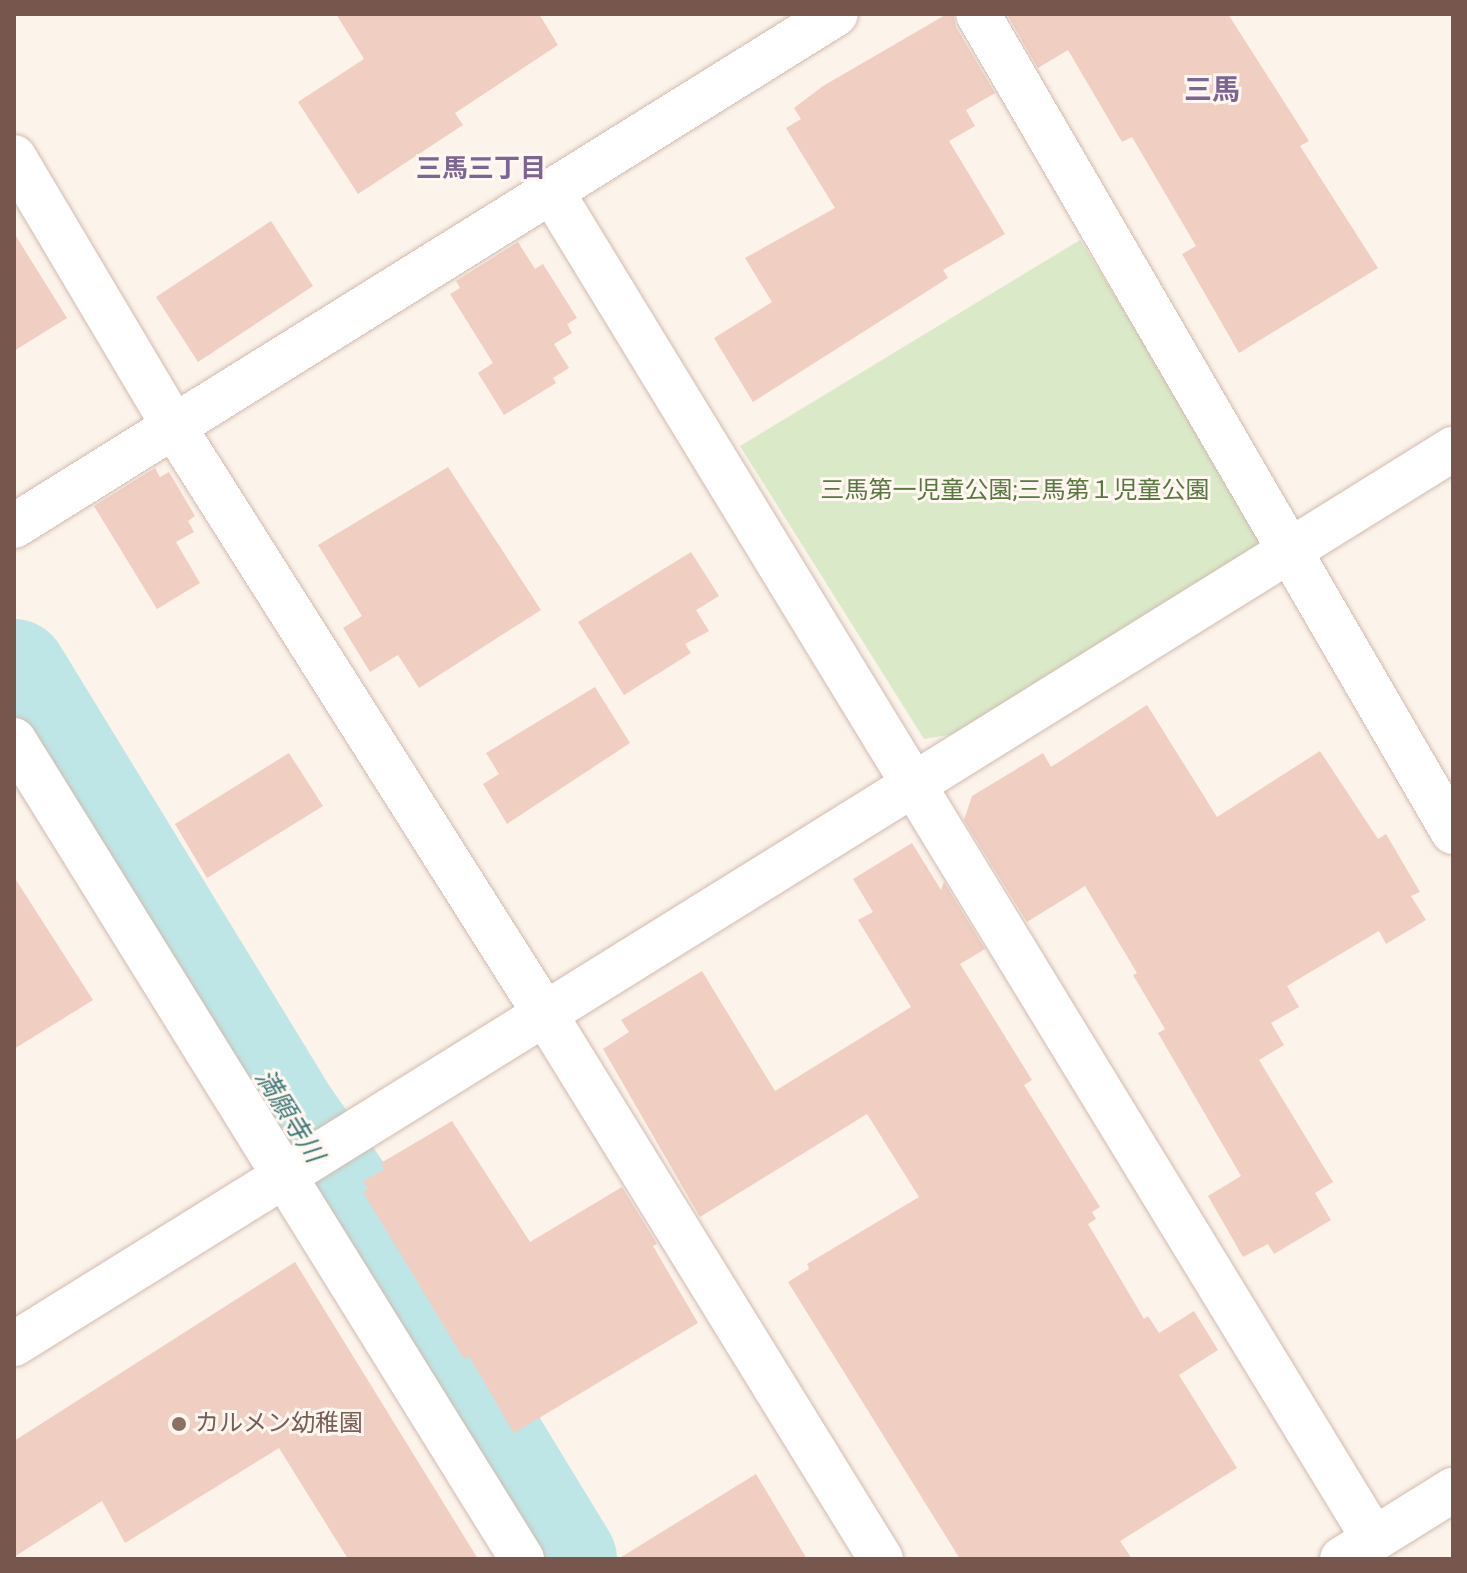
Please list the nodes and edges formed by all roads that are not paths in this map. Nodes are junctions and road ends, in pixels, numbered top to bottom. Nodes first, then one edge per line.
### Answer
1 (836, 14) edge
2 (978, 14) edge
3 (14, 157) edge
4 (552, 192) junction
5 (174, 427) junction
6 (1453, 449) edge
7 (14, 526) edge
8 (1290, 550) junction
9 (14, 740) edge
10 (914, 785) junction
11 (1453, 832) edge
12 (545, 1014) junction
13 (307, 1163) junction
14 (14, 1344) edge
15 (1453, 1490) edge
16 (1358, 1549) edge
17 (522, 1559) edge
18 (881, 1559) edge

1 - 4 street
2 - 8 street
3 - 5 street
4 - 5 street
4 - 10 street
5 - 7 street
5 - 12 street
6 - 8 street
8 - 10 street
8 - 11 street
9 - 13 street
10 - 12 street
10 - 16 street
12 - 13 street
12 - 18 street
13 - 14 street
13 - 17 street
15 - 16 street

